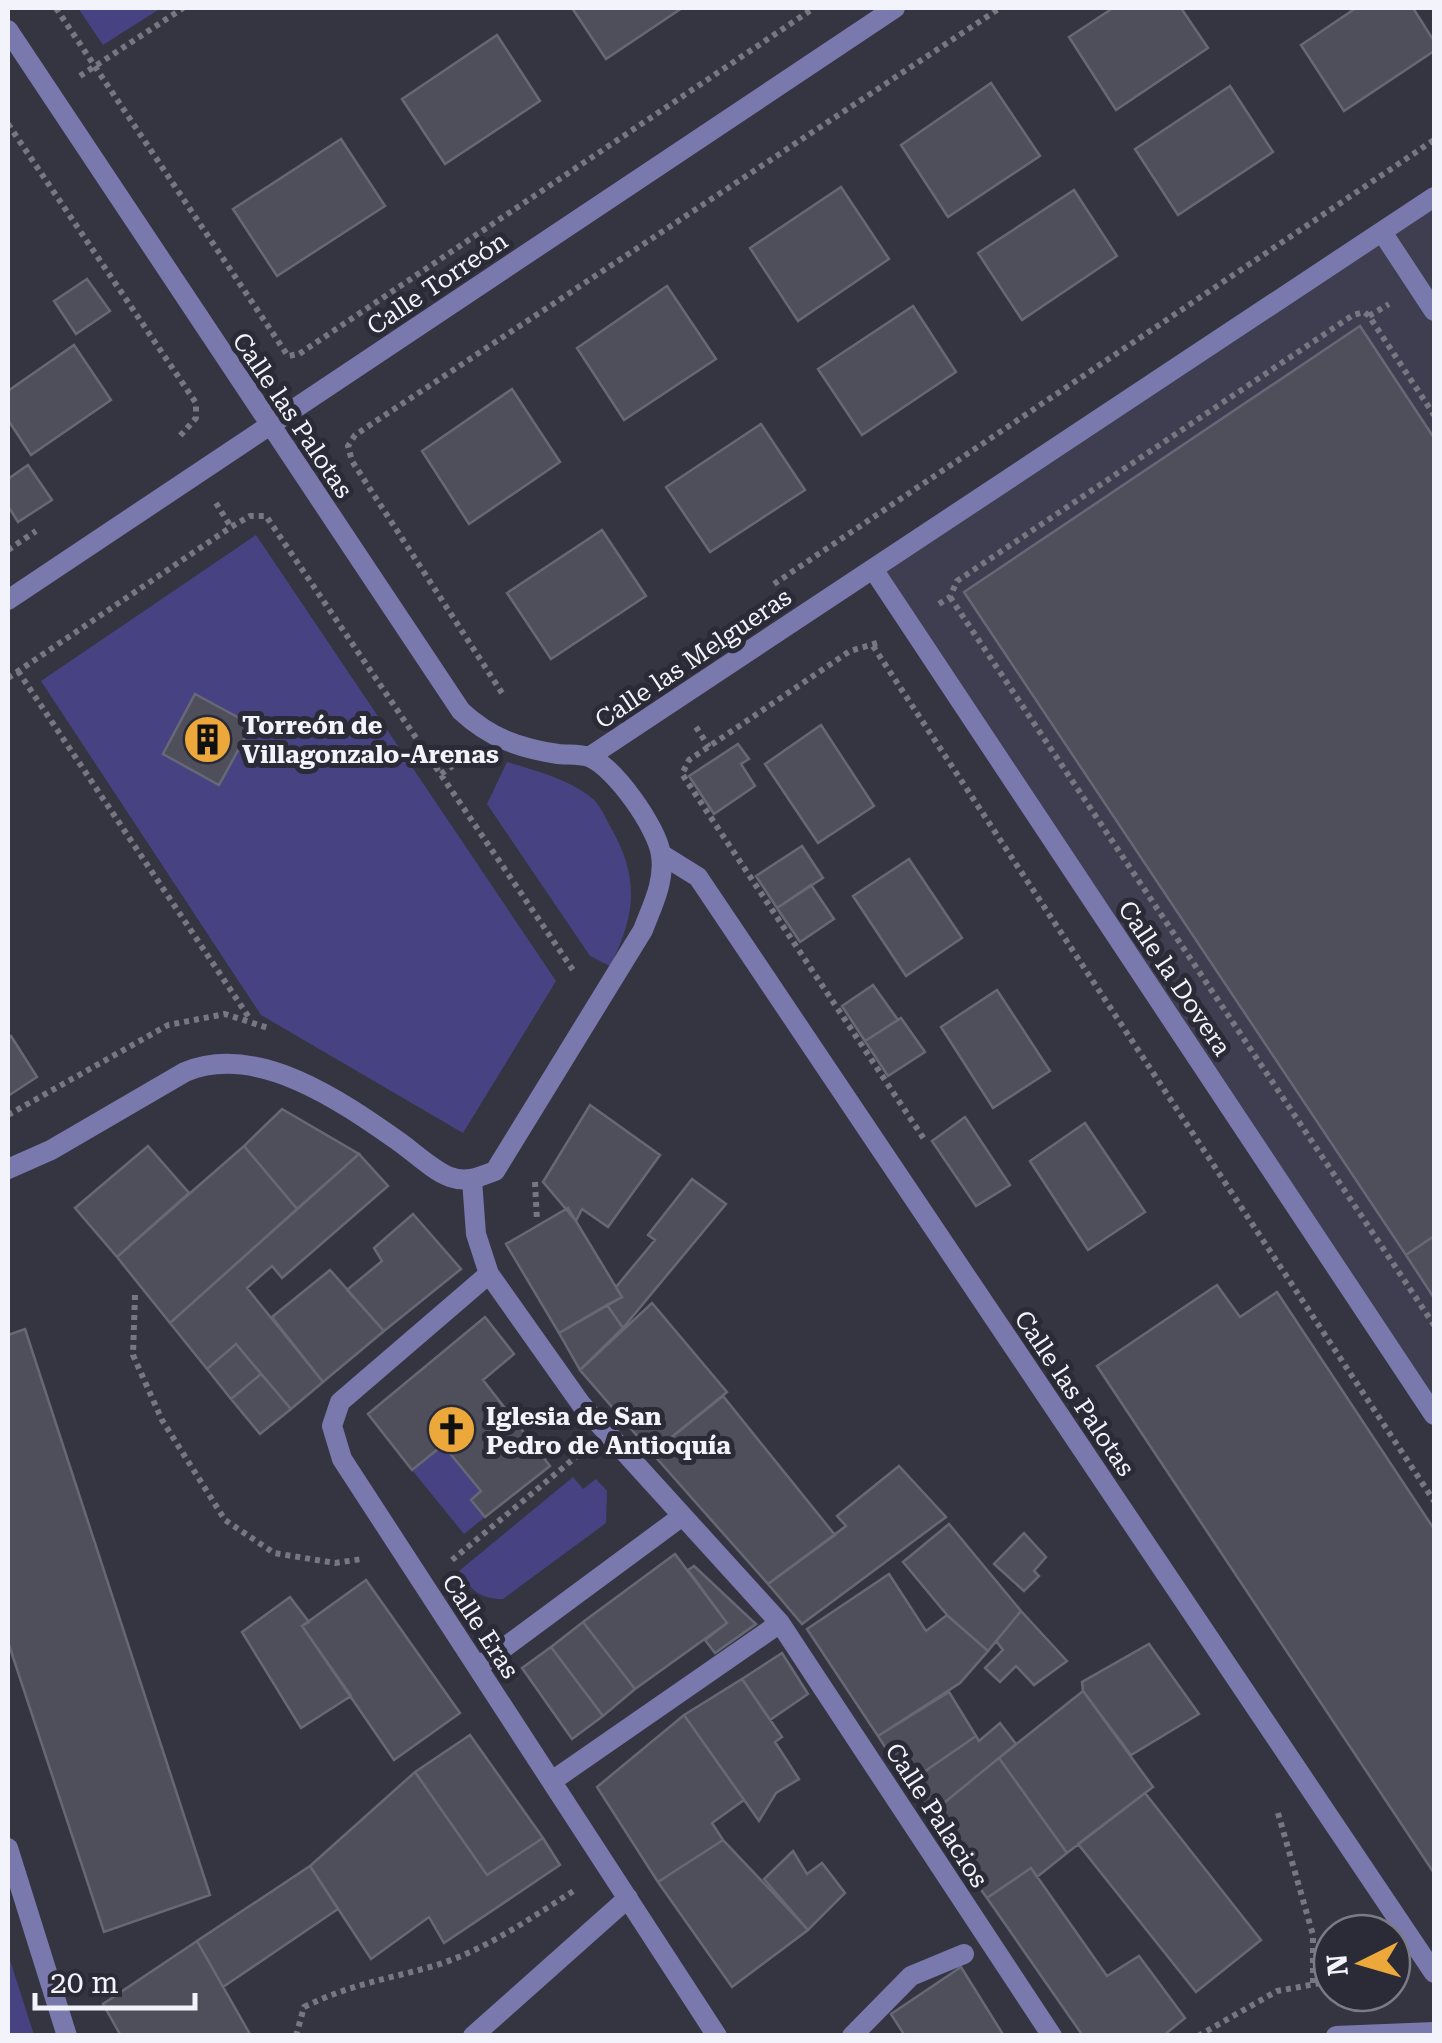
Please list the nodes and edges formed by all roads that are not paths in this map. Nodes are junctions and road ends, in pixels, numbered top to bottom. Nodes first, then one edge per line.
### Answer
1 (895, 8) edge
2 (8, 30) edge
3 (1434, 197) edge
4 (1382, 232) junction
5 (1434, 310) edge
6 (270, 424) junction
7 (874, 568) junction
8 (8, 600) edge
9 (589, 757) junction
10 (661, 854) junction
11 (8, 1169) edge
12 (472, 1180) junction
13 (488, 1274) junction
14 (1434, 1415) edge
15 (681, 1517) junction
16 (780, 1623) junction
17 (478, 1668) junction
18 (552, 1781) junction
19 (8, 1848) edge
20 (628, 1898) junction
21 (964, 1954) dead end
22 (1434, 1973) edge
23 (1434, 2032) edge
24 (67, 2036) edge
25 (473, 2036) edge
26 (717, 2036) edge
27 (852, 2036) edge
28 (1052, 2036) edge
29 (1336, 2036) edge

1 - 6 street, Calle Torreón
2 - 6 street, Calle las Palotas
3 - 4 street, Calle las Melgueras
4 - 5 street
4 - 7 street, Calle las Melgueras
6 - 8 street, Calle Torreón
6 - 9 street, Calle las Palotas
7 - 9 street, Calle las Melgueras
7 - 14 street, Calle la Dovera
9 - 10 street, Calle las Melgueras
10 - 12 street
10 - 22 street, Calle las Palotas
11 - 12 street
12 - 13 street, Calle Palacios
13 - 15 street, Calle Palacios
13 - 17 street, Calle Eras
15 - 16 street, Calle Palacios
15 - 17 street
16 - 18 street
16 - 28 street, Calle Palacios
17 - 18 street, Calle Eras
18 - 20 street, Calle Eras
19 - 24 street
20 - 25 street
20 - 26 street, Calle Eras
21 - 27 street
23 - 29 street

